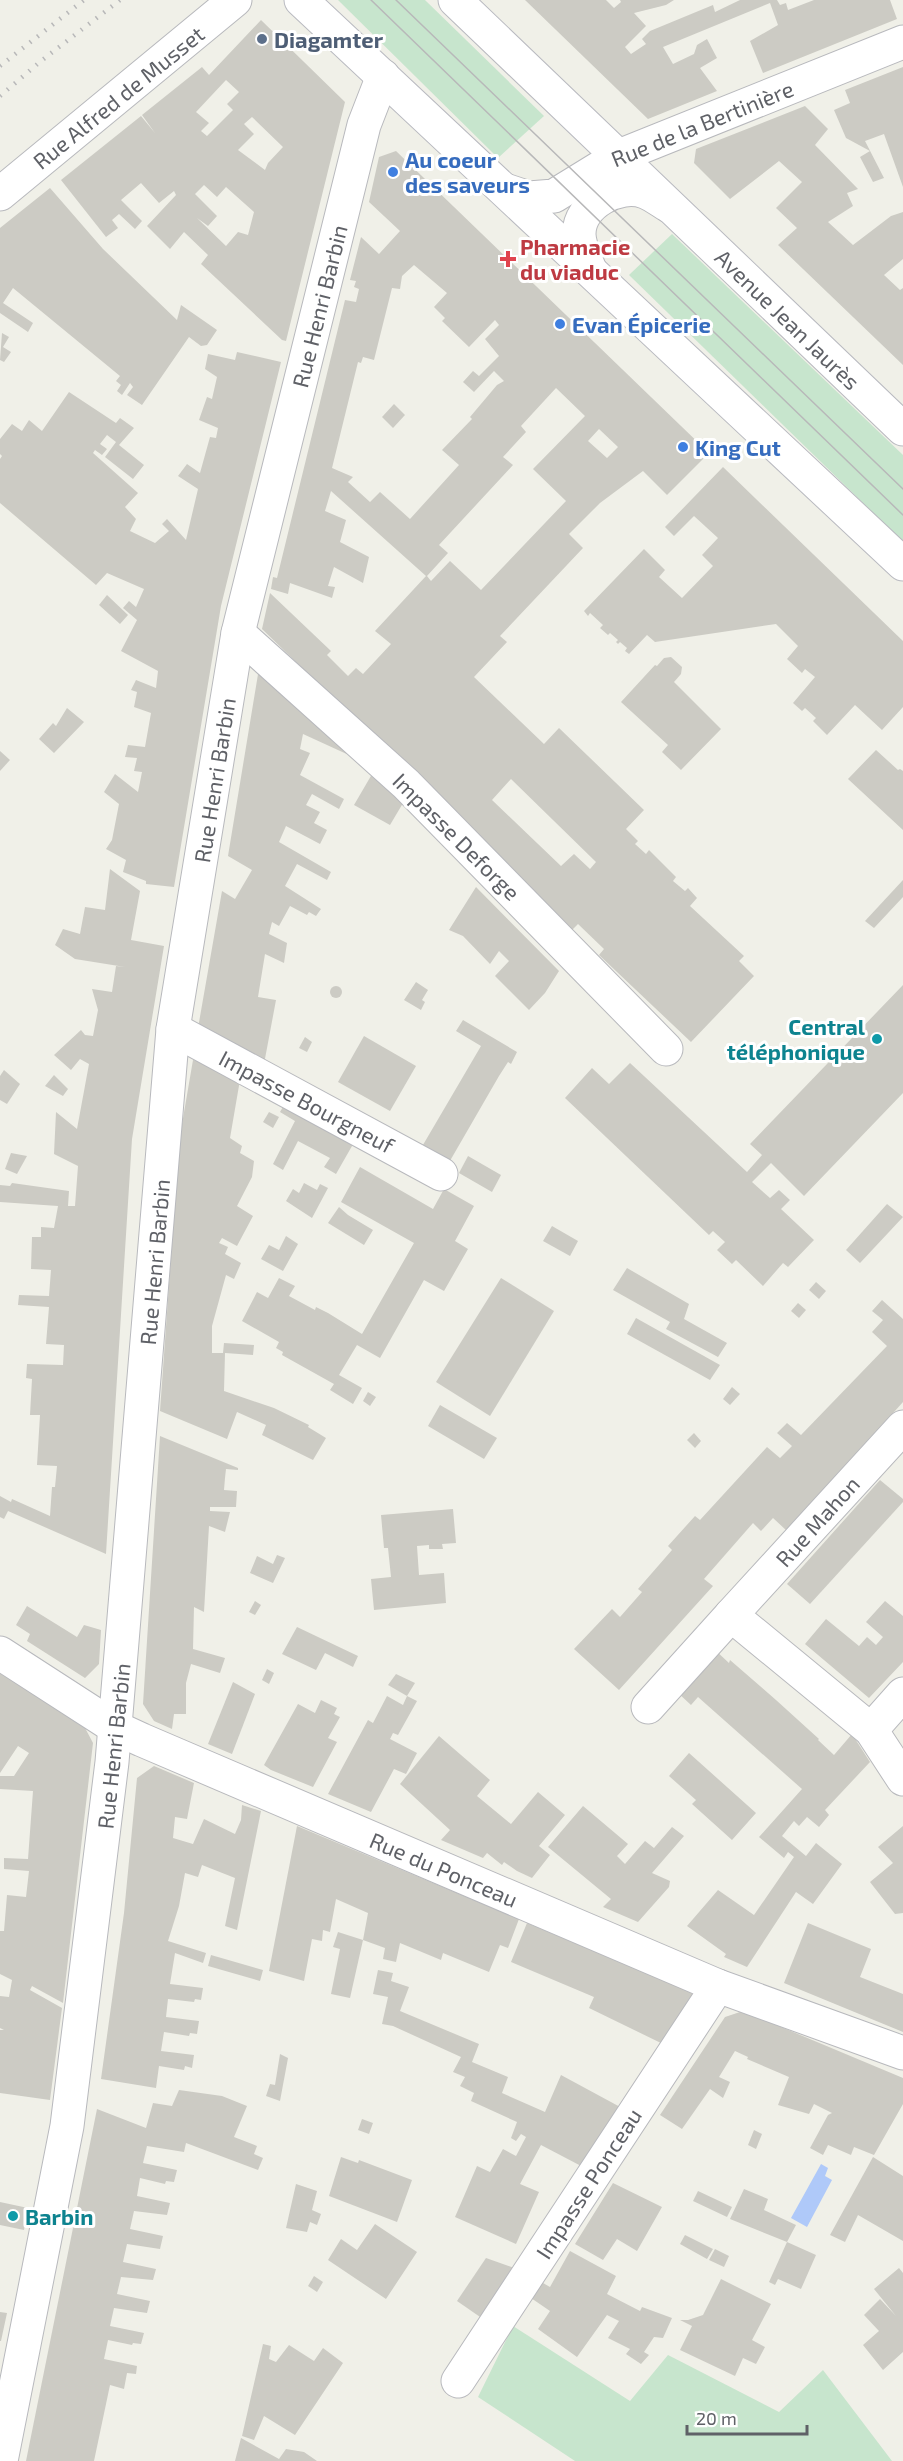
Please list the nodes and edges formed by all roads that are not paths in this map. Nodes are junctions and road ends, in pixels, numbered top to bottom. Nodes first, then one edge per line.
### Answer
1 (236, 0) edge
2 (301, 0) edge
3 (455, 0) edge
4 (903, 42) edge
5 (383, 76) junction
6 (619, 156) junction
7 (505, 190) junction
8 (0, 194) edge
9 (674, 209) junction
10 (590, 270) junction
11 (903, 429) edge
12 (903, 564) edge
13 (238, 633) junction
14 (173, 1029) junction
15 (666, 1049) dead end
16 (441, 1174) dead end
17 (903, 1426) edge
18 (731, 1615) junction
19 (0, 1653) edge
20 (903, 1694) edge
21 (648, 1707) dead end
22 (116, 1728) junction
23 (871, 1730) junction
24 (903, 1779) edge
25 (718, 1986) junction
26 (903, 2053) edge
27 (458, 2381) dead end
28 (1, 2461) edge

1 - 8 street, Rue Alfred de Musset
2 - 5 street, Avenue Jean Jaurès
3 - 6 street, Avenue Jean Jaurès
4 - 6 street, Rue de la Bertinière
5 - 7 street, Avenue Jean Jaurès
5 - 13 street, Rue Henri Barbin
6 - 7 street, Rue de la Bertinière
6 - 9 street, Avenue Jean Jaurès
7 - 10 street, Avenue Jean Jaurès
9 - 10 street, Avenue Jean Jaurès
9 - 11 street, Avenue Jean Jaurès
10 - 12 street, Avenue Jean Jaurès
13 - 14 street, Rue Henri Barbin
13 - 15 street, Impasse Deforge
14 - 16 street, Impasse Bourgneuf
14 - 22 street, Rue Henri Barbin
17 - 18 street, Rue Mahon
18 - 21 street, Rue Mahon
18 - 23 street
19 - 22 street, Rue du Ponceau
20 - 23 street
22 - 25 street, Rue du Ponceau
22 - 28 street, Rue Henri Barbin
23 - 24 street
25 - 26 street, Rue du Ponceau
25 - 27 street, Impasse Ponceau

